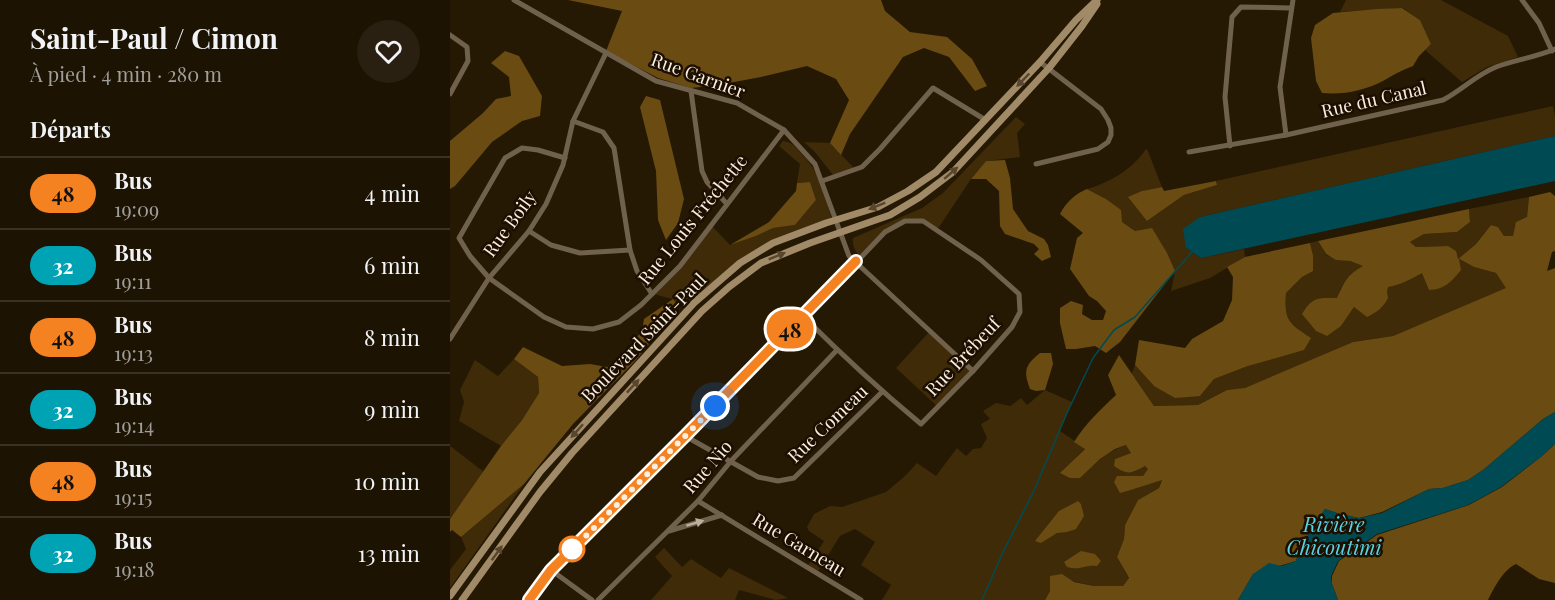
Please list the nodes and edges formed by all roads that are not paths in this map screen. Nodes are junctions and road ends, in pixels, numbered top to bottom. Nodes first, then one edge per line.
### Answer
1 (514, 0) edge
2 (1099, 0) edge
3 (1293, 0) edge
4 (1522, 0) edge
5 (1291, 8) junction
6 (450, 35) edge
7 (1553, 50) edge
8 (606, 53) junction
9 (1040, 62) junction
10 (1049, 68) junction
11 (691, 91) junction
12 (450, 94) edge
13 (984, 119) junction
14 (573, 121) junction
15 (784, 130) junction
16 (1286, 135) junction
17 (1230, 146) junction
18 (1189, 152) dead end
19 (565, 159) junction
20 (1036, 164) dead end
21 (822, 181) junction
22 (727, 204) junction
23 (834, 218) junction
24 (529, 231) junction
25 (840, 232) junction
26 (630, 250) junction
27 (856, 261) junction
28 (489, 278) junction
29 (652, 294) junction
30 (803, 316) junction
31 (450, 339) edge
32 (837, 350) junction
33 (973, 371) junction
34 (882, 392) junction
35 (685, 436) junction
36 (731, 461) junction
37 (698, 501) junction
38 (722, 515) junction
39 (668, 531) junction
40 (551, 570) junction
41 (450, 596) edge
42 (462, 600) edge
43 (529, 600) edge
44 (592, 600) edge
45 (598, 600) edge
46 (861, 600) edge

1 - 8 street, Rue Garnier
2 - 9 main road, Boulevard Saint-Paul
2 - 10 main road, Boulevard Saint-Paul
3 - 5 street
4 - 7 street
5 - 16 street
5 - 17 street
6 - 12 street
7 - 16 street, Rue du Canal
8 - 11 street, Rue Garnier
8 - 14 street, Rue Boily
9 - 10 street
9 -> 13 main road, Boulevard Saint-Paul
10 - 20 street
25 -> 10 main road, Boulevard Saint-Paul
11 - 15 street, Rue Garnier
11 - 22 street
13 - 21 street
13 -> 23 main road, Boulevard Saint-Paul
14 - 19 street, Rue Boily
14 - 26 street
15 - 21 street, Rue Garnier
15 - 22 street, Rue Louis Fréchette
16 - 17 street, Rue du Canal
17 - 18 street, Rue du Canal
19 - 24 street, Rue Boily
19 - 28 street, Rue Louis Fréchette
21 - 23 street, Rue Garnier
22 - 29 street, Rue Louis Fréchette
23 - 25 street, Rue Garnier
23 -> 41 main road, Boulevard Saint-Paul
24 - 26 street
24 - 28 street, Rue Boily
25 - 27 street, Rue Garnier
42 -> 25 main road, Boulevard Saint-Paul
26 - 29 street
27 - 30 street
27 - 33 street, Rue Garnier
27 - 33 street, Rue Brébeuf
28 - 29 street, Rue Louis Fréchette
28 - 31 street, Rue Boily
30 - 32 street
30 - 35 street
32 - 34 street
32 - 36 street, Rue Nio
33 - 34 street, Rue Brébeuf
34 - 36 street, Rue Comeau
35 - 36 street
35 - 40 street
36 - 37 street, Rue Nio
37 - 38 street, Rue Garneau
37 - 39 street, Rue Nio
39 -> 38 street
38 - 46 street, Rue Garneau
39 - 45 street, Rue Nio
40 - 43 street
40 - 44 street

